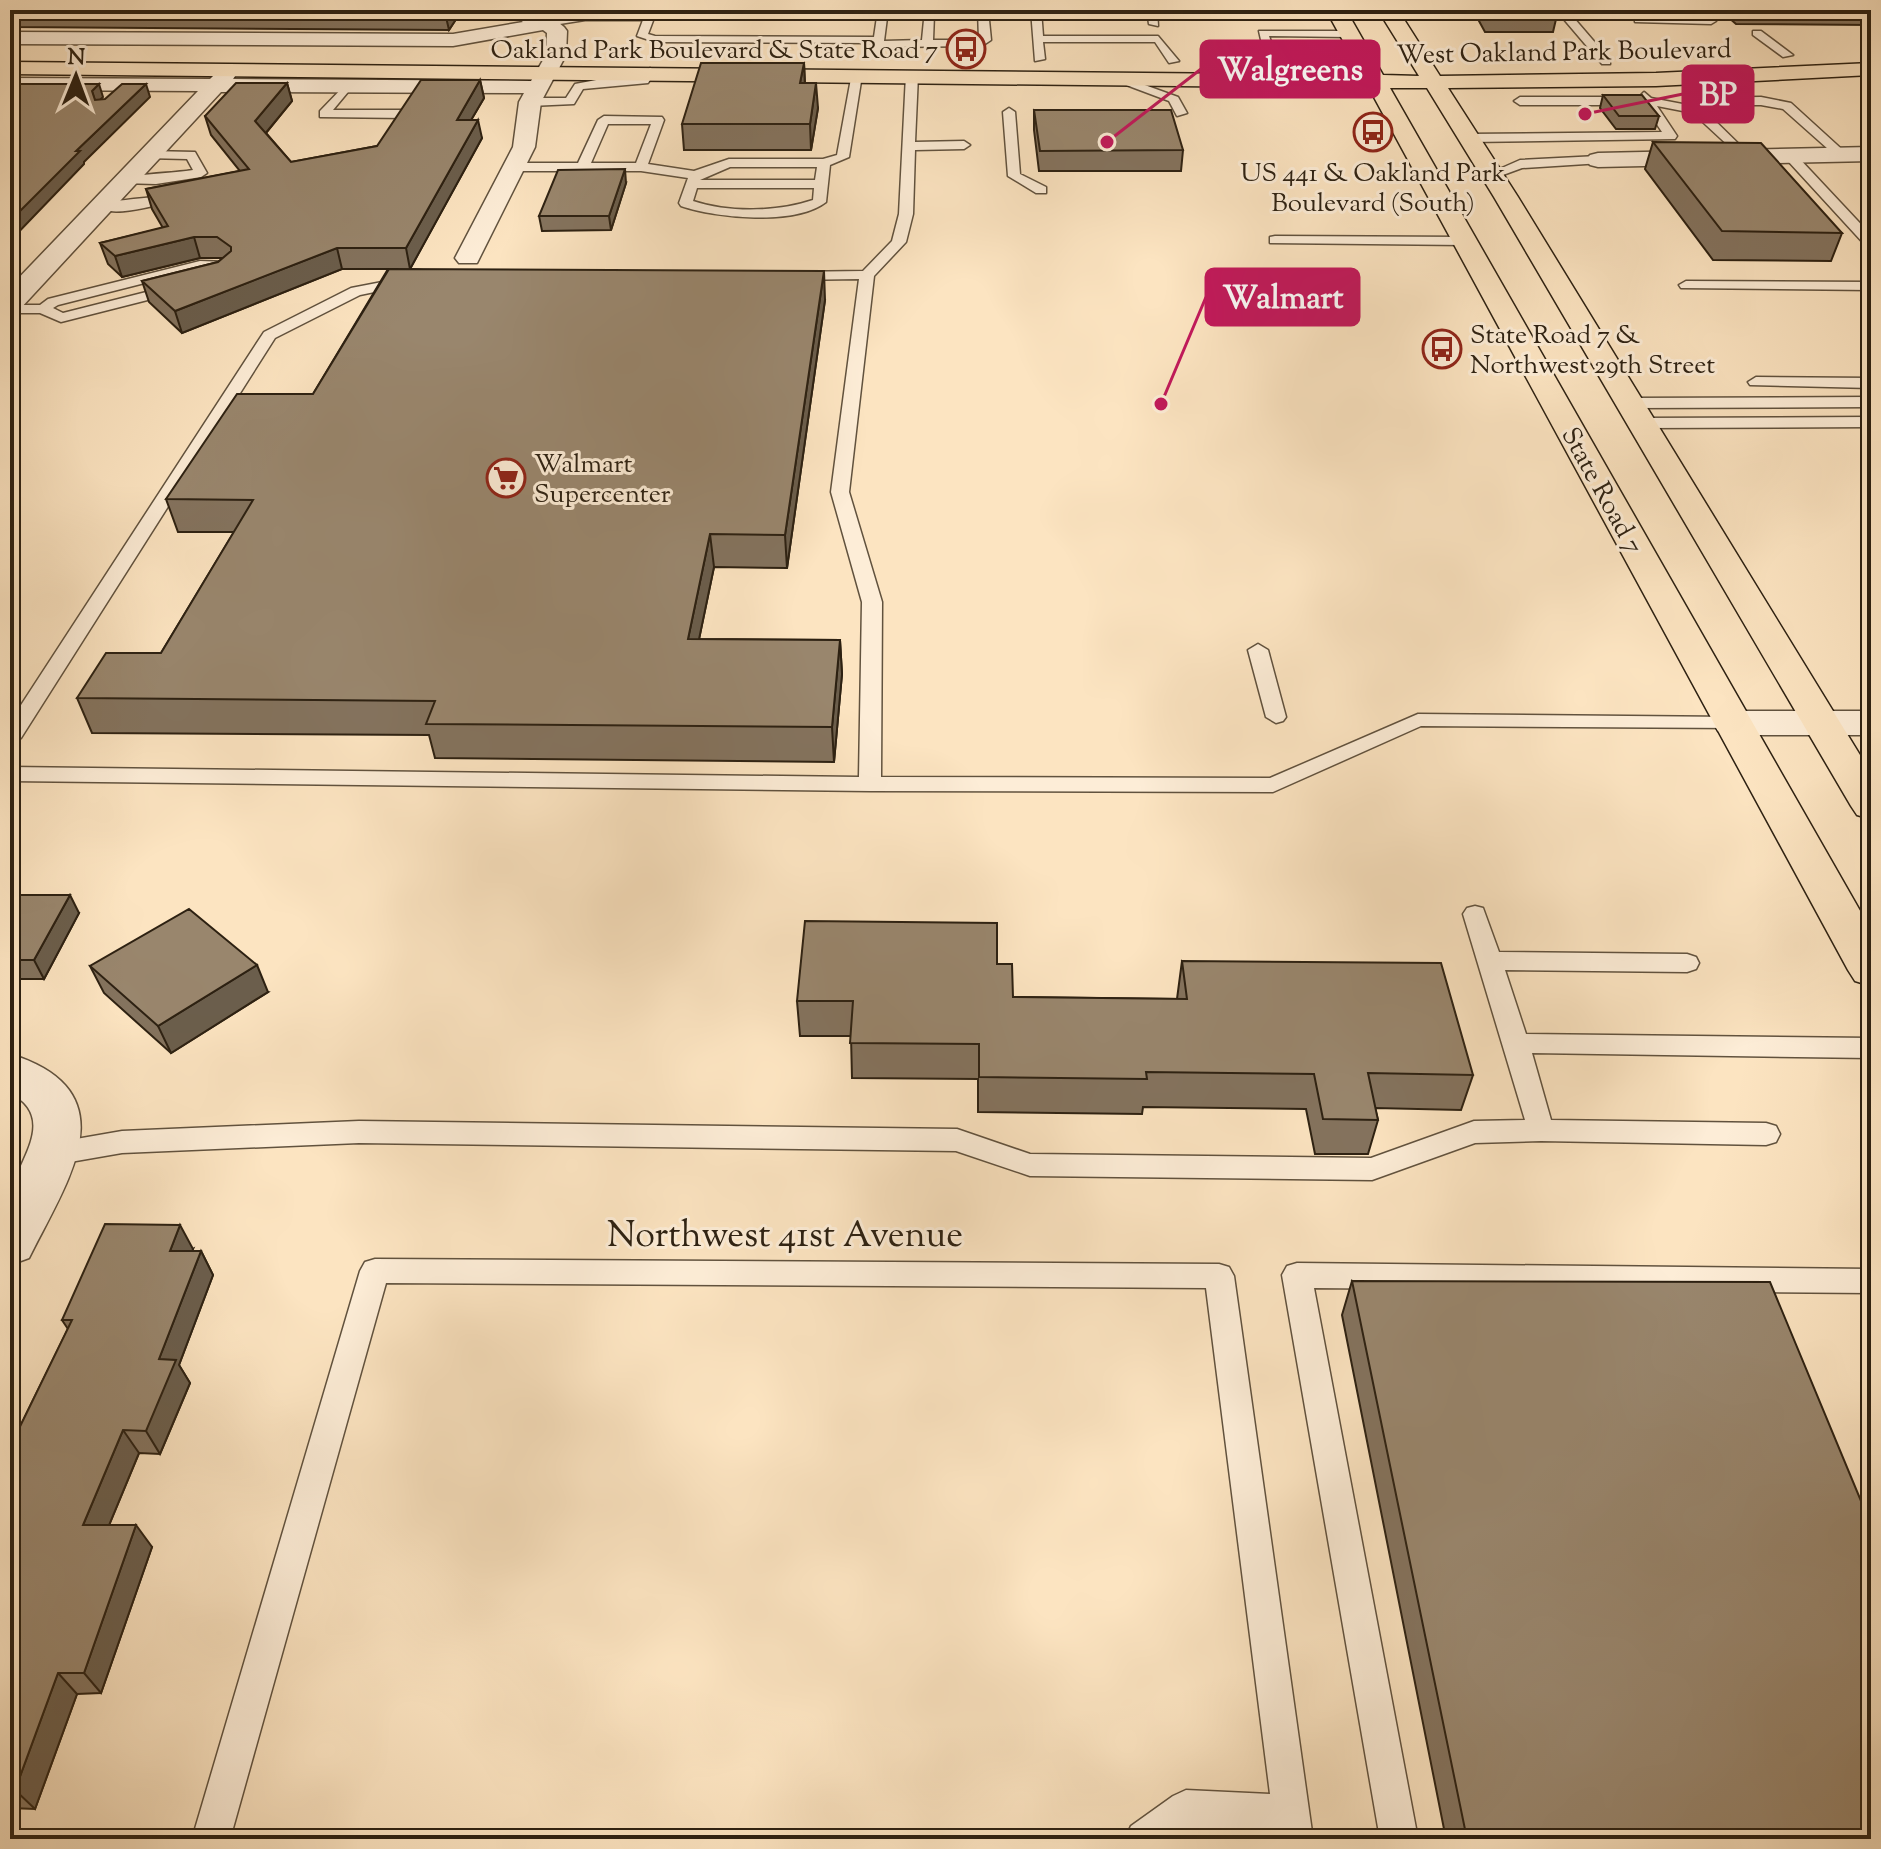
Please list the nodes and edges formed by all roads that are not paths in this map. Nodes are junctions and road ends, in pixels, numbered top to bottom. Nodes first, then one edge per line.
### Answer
1 (516, 10) edge
2 (883, 10) edge
3 (935, 10) edge
4 (983, 10) edge
5 (1036, 10) edge
6 (1152, 10) edge
7 (1336, 10) edge
8 (1388, 10) edge
9 (1561, 10) edge
10 (1629, 10) edge
11 (649, 17) edge
12 (1711, 21) dead end
13 (547, 23) junction
14 (662, 24) dead end
15 (1037, 24) junction
16 (1052, 24) dead end
17 (1139, 24) dead end
18 (1154, 24) junction
19 (865, 25) dead end
20 (881, 25) junction
21 (1757, 33) dead end
22 (1349, 34) junction
23 (10, 38) edge
24 (259, 39) junction
25 (1158, 39) junction
26 (927, 44) junction
27 (878, 47) junction
28 (1038, 49) junction
29 (1871, 50) edge
30 (10, 53) edge
31 (1787, 55) junction
32 (1173, 61) junction
33 (1272, 62) junction
34 (1606, 62) junction
35 (230, 69) junction
36 (1871, 69) edge
37 (650, 71) junction
38 (1372, 72) junction
39 (1427, 72) junction
40 (856, 75) junction
41 (912, 75) junction
42 (1117, 78) junction
43 (544, 79) junction
44 (1635, 80) junction
45 (11, 81) edge
46 (1564, 81) junction
47 (347, 86) junction
48 (1520, 101) dead end
49 (1617, 101) junction
50 (1647, 101) junction
51 (1697, 110) junction
52 (1009, 112) dead end
53 (1181, 113) dead end
54 (407, 114) edge
55 (1469, 138) junction
56 (964, 145) dead end
57 (909, 146) junction
58 (1841, 154) junction
59 (1871, 154) edge
60 (149, 155) junction
61 (1792, 158) junction
62 (1747, 159) junction
63 (1598, 160) joint
64 (824, 163) junction
65 (513, 167) junction
66 (583, 167) junction
67 (641, 167) junction
68 (1492, 175) junction
69 (126, 180) junction
70 (693, 180) junction
71 (821, 184) junction
72 (1041, 190) dead end
73 (162, 200) edge
74 (101, 206) junction
75 (1275, 240) dead end
76 (1465, 241) junction
77 (1871, 243) edge
78 (468, 258) dead end
79 (867, 275) junction
80 (775, 276) edge
81 (22, 279) edge
82 (427, 280) edge
83 (1686, 285) dead end
84 (1871, 286) edge
85 (10, 303) edge
86 (10, 309) edge
87 (43, 309) junction
88 (1756, 382) dead end
89 (1871, 383) edge
90 (1871, 402) edge
91 (1635, 413) junction
92 (1871, 422) edge
93 (1258, 650) dead end
94 (1276, 717) dead end
95 (1732, 723) junction
96 (1819, 723) junction
97 (1871, 723) edge
98 (10, 738) edge
99 (10, 774) edge
100 (870, 784) junction
101 (1871, 806) edge
102 (1475, 914) dead end
103 (1490, 961) junction
104 (1687, 963) dead end
105 (1871, 970) edge
106 (1516, 1043) junction
107 (1871, 1048) edge
108 (30, 1083) edge
109 (1541, 1130) junction
110 (1766, 1134) dead end
111 (53, 1154) junction
112 (10, 1243) edge
113 (1756, 1280) junction
114 (1871, 1281) edge
115 (1768, 1309) edge
116 (1292, 1827) edge
117 (211, 1839) edge
118 (1144, 1839) edge
119 (1399, 1839) edge

1 - 13 street
2 - 20 lane
3 - 26 lane
4 - 26 lane
5 - 15 lane
6 - 18 lane
7 - 22 main road, State Road 7
8 - 39 main road
9 - 34 lane
10 - 12 lane
11 - 13 lane
11 - 14 lane
11 - 27 lane
13 - 24 street
13 - 43 street
15 - 16 lane
15 - 28 lane
17 - 18 lane
18 - 25 lane
19 - 20 lane
20 - 27 lane
21 - 31 lane
22 - 33 lane
22 - 38 main road, State Road 7
23 - 24 street
24 - 35 street
25 - 28 lane
25 - 32 lane
26 - 27 lane
27 - 28 main road, West Oakland Park Boulevard
27 - 43 main road, West Oakland Park Boulevard
28 - 32 main road, West Oakland Park Boulevard
29 - 31 main road, West Oakland Park Boulevard
30 - 35 main road, West Oakland Park Boulevard
31 - 34 main road, West Oakland Park Boulevard
32 - 33 main road, West Oakland Park Boulevard
33 - 38 main road, West Oakland Park Boulevard
34 - 39 main road, West Oakland Park Boulevard
35 - 43 main road, West Oakland Park Boulevard
35 - 45 main road, West Oakland Park Boulevard
35 - 45 street
35 - 47 street
35 - 60 street
36 - 44 main road, West Oakland Park Boulevard
37 - 40 main road, West Oakland Park Boulevard
37 - 43 main road, West Oakland Park Boulevard
37 - 43 lane
38 - 39 main road, West Oakland Park Boulevard
38 - 42 main road, West Oakland Park Boulevard
38 - 76 main road, State Road 7
39 - 46 main road, West Oakland Park Boulevard
39 - 55 main road
40 - 41 main road, West Oakland Park Boulevard
40 - 64 lane
41 - 42 main road, West Oakland Park Boulevard
41 - 57 lane
42 - 53 lane
43 - 47 street
43 - 65 street
44 - 46 main road, West Oakland Park Boulevard
44 - 50 lane
46 - 49 lane
47 - 54 lane
48 - 49 lane
49 - 50 lane
50 - 51 lane
50 - 55 lane
51 - 58 lane
51 - 62 lane
52 - 72 lane
55 - 68 main road
56 - 57 lane
57 - 79 lane
58 - 59 street
58 - 61 street
60 - 69 street
60 - 69 lane
61 - 62 street
61 - 77 lane
62 - 63 street
63 - 68 lane
64 - 70 lane
64 - 71 lane
65 - 66 lane
65 - 78 street
66 - 67 lane
66 - 67 lane
67 - 70 lane
68 - 91 main road
69 - 74 street
70 - 71 lane
70 - 71 lane
73 - 74 lane
74 - 81 street
75 - 76 lane
76 - 95 main road, State Road 7
79 - 80 lane
79 - 100 lane
81 - 85 street
82 - 98 lane
83 - 84 lane
86 - 87 lane
87 - 87 lane
88 - 89 lane
90 - 91 lane
91 - 92 lane
91 - 96 main road
93 - 94 lane
95 - 96 street
95 - 100 lane
95 - 105 main road, State Road 7
96 - 97 street
96 - 101 main road
99 - 100 lane
102 - 103 lane
103 - 104 lane
103 - 106 lane
106 - 107 lane
106 - 109 lane
108 - 111 street
109 - 110 lane
109 - 111 lane
111 - 112 street
113 - 114 lane
113 - 115 lane
113 - 119 lane
116 - 117 lane, Northwest 41st Avenue
116 - 118 lane

